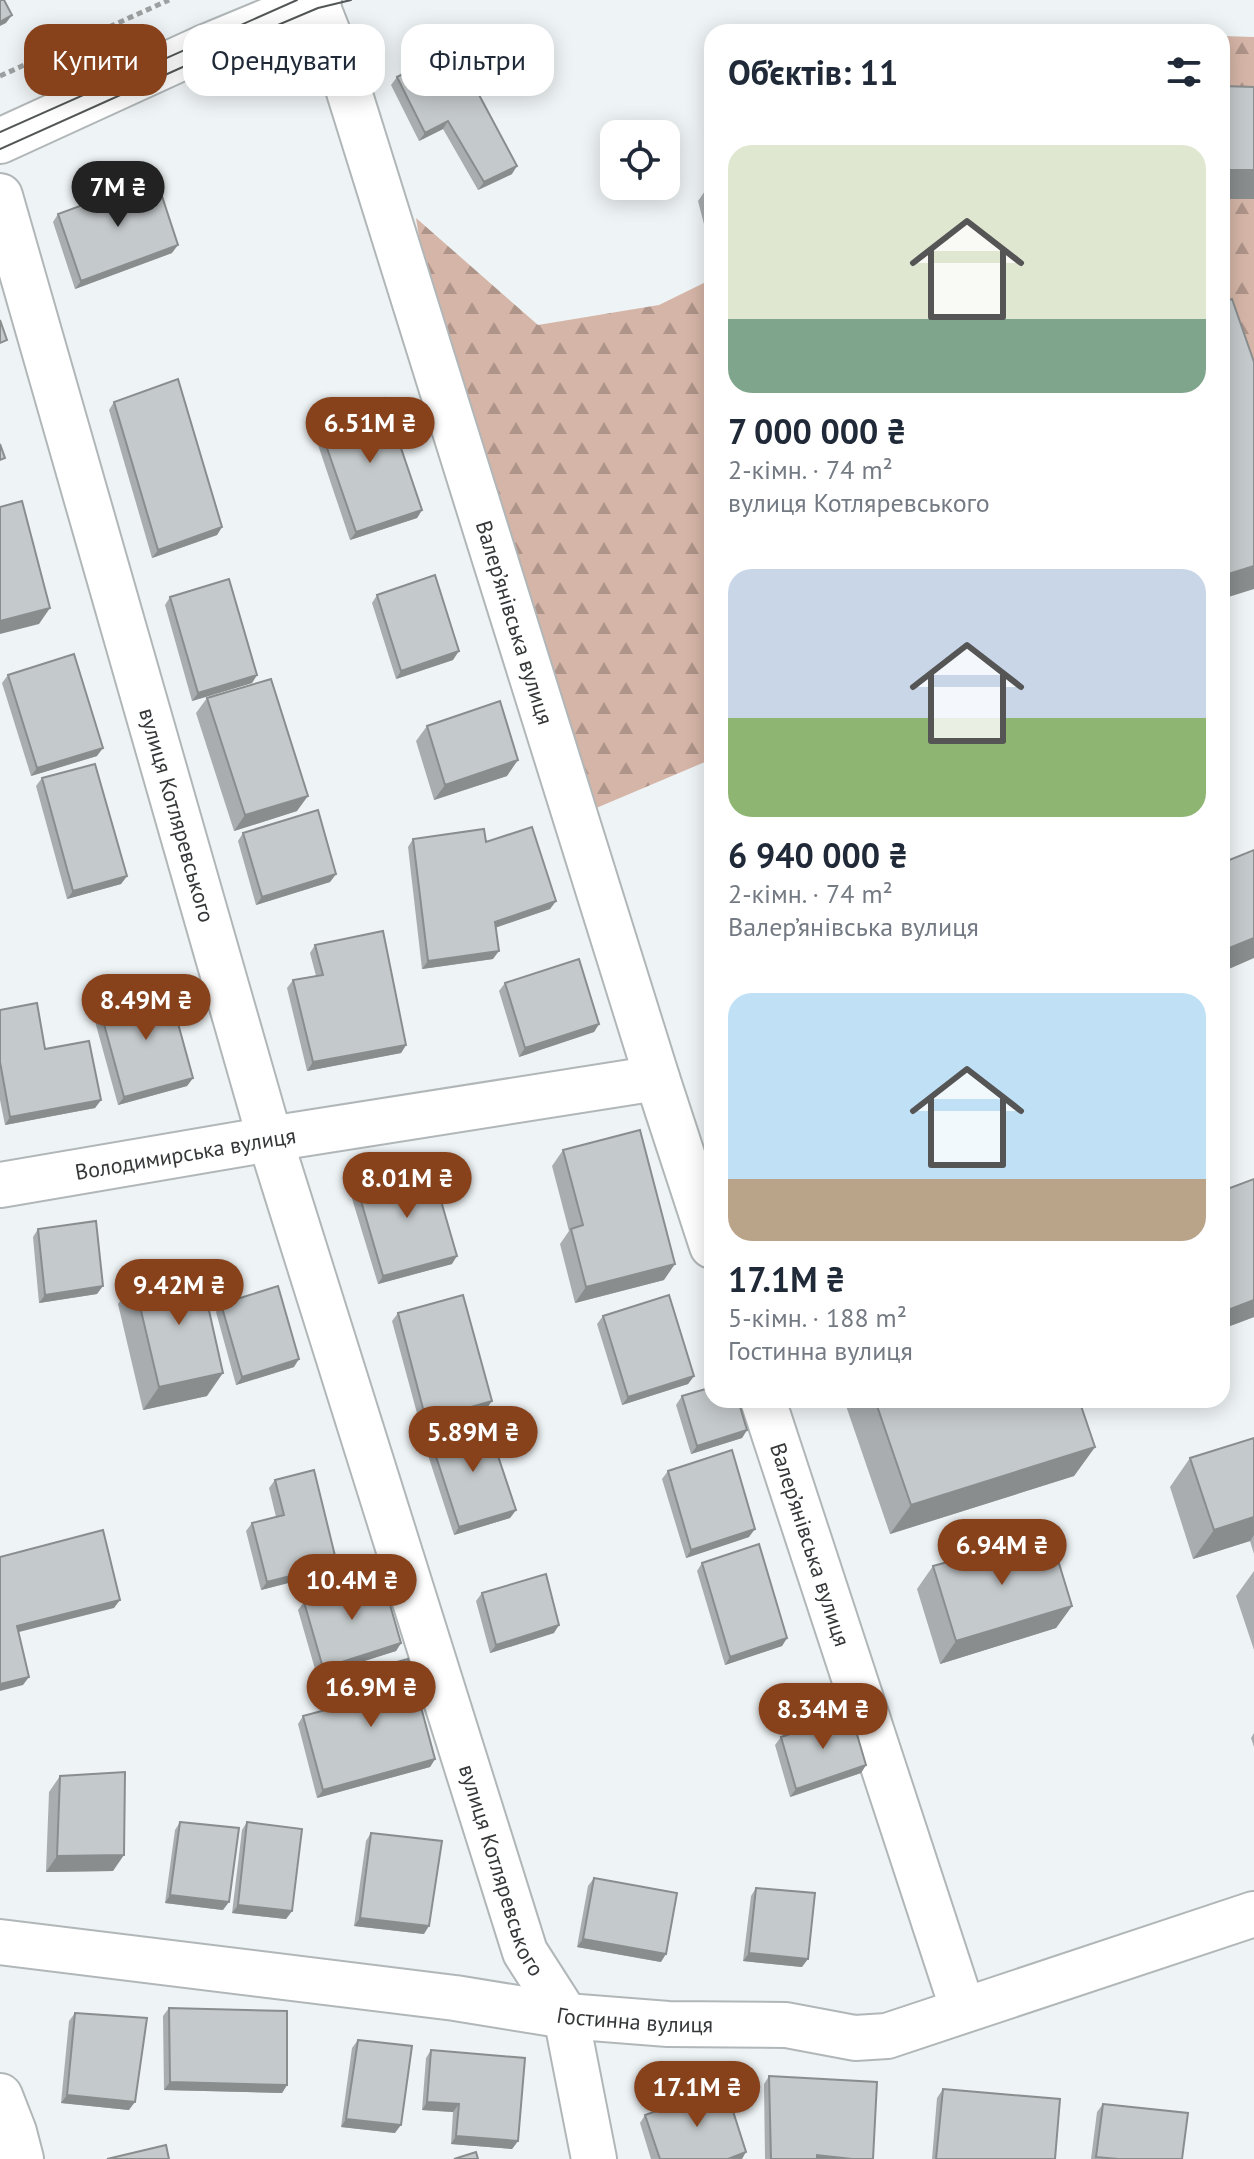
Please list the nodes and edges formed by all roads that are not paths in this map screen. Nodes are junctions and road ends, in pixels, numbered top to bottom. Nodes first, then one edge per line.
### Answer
1 (317, 0) edge
2 (0, 141) edge
3 (0, 196) edge
4 (657, 1078) junction
5 (270, 1139) junction
6 (0, 1185) edge
7 (704, 1222) edge
8 (766, 1408) edge
9 (1254, 1914) edge
10 (0, 1942) edge
11 (963, 2010) junction
12 (566, 2016) junction
13 (0, 2096) edge
14 (21, 2159) edge
15 (594, 2159) edge

1 - 2 street
1 - 4 street, Валер’янівська вулиця
3 - 5 street, вулиця Котляревського
4 - 5 street, Володимирська вулиця
4 - 7 street, Валер’янівська вулиця
5 - 6 street, Володимирська вулиця
5 - 12 street, вулиця Котляревського
8 - 11 street, Валер’янівська вулиця
9 - 11 street, Гостинна вулиця
10 - 12 street, Гостинна вулиця
11 - 12 street, Гостинна вулиця
12 - 15 street, вулиця Котляревського
13 - 14 street

